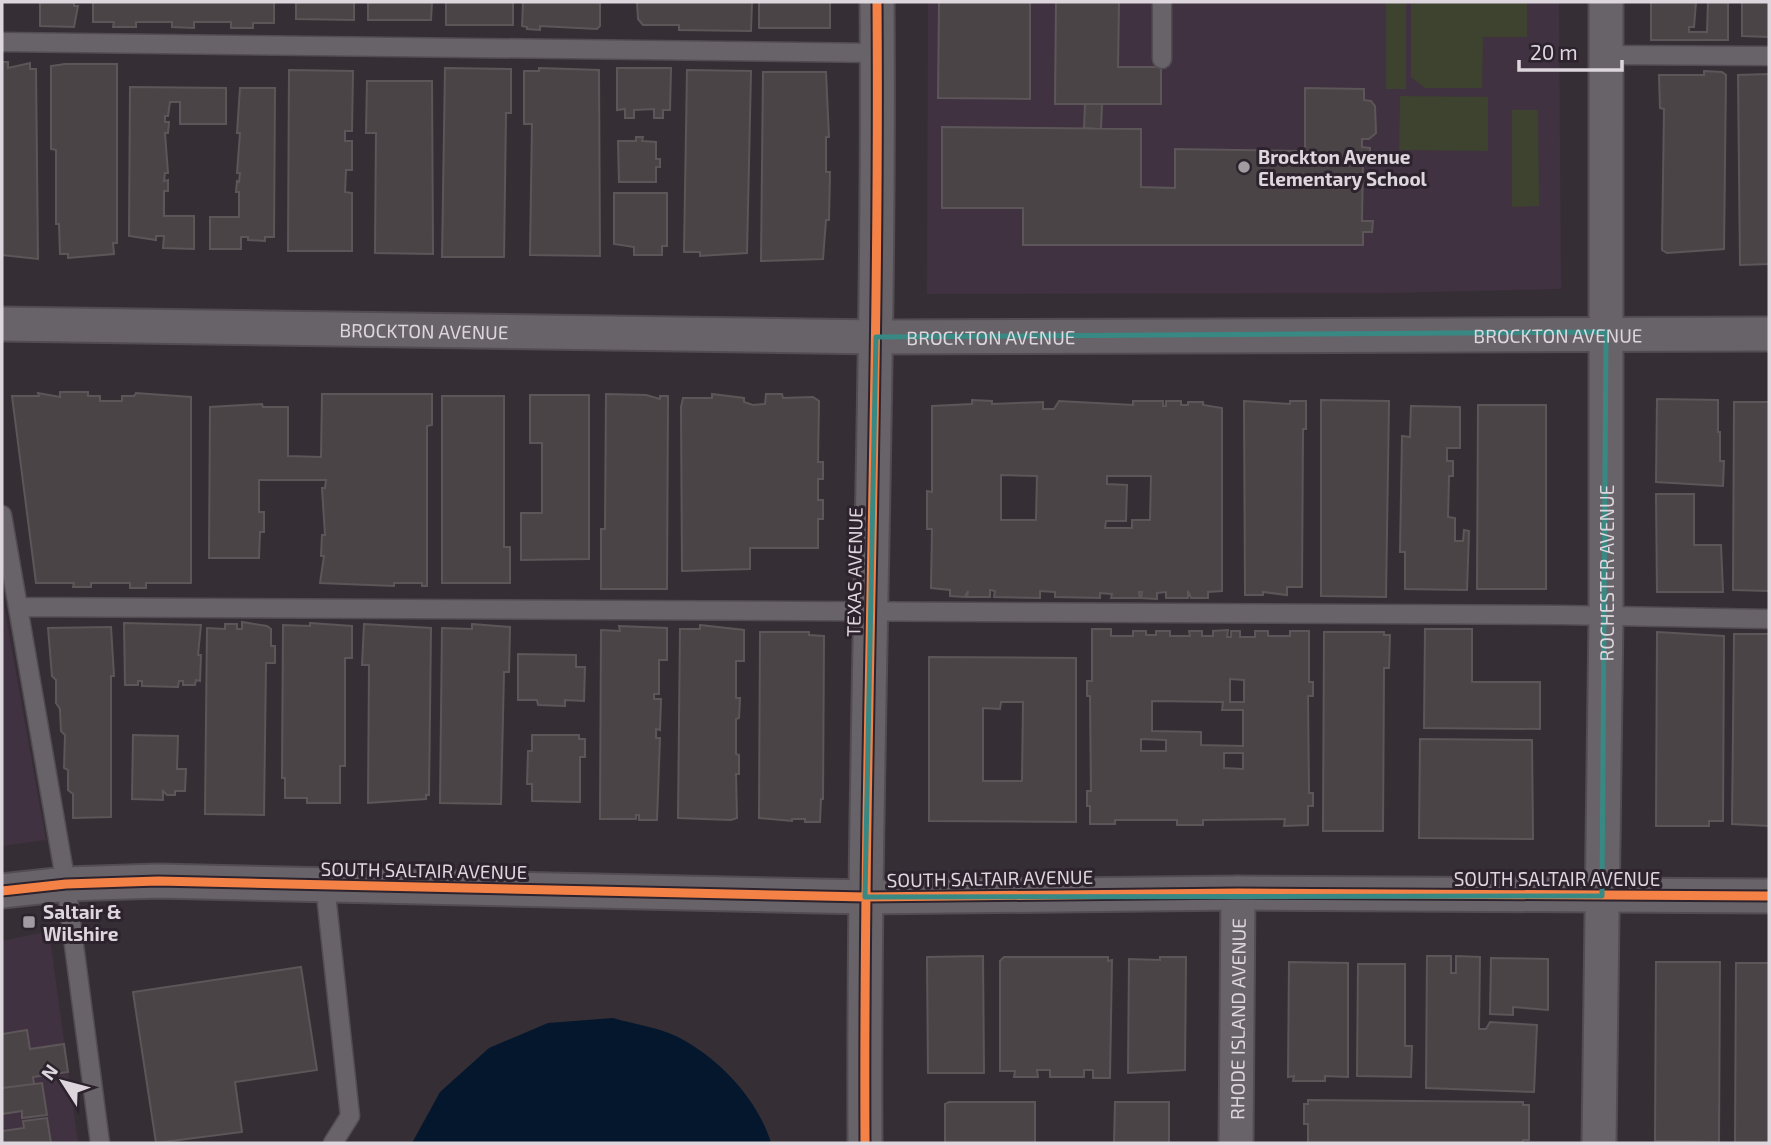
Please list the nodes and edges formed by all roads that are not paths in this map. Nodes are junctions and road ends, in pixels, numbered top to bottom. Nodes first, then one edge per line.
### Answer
1 (877, 2) edge
2 (1161, 2) edge
3 (1606, 2) edge
4 (2, 42) edge
5 (877, 53) junction
6 (1606, 55) junction
7 (1769, 56) edge
8 (1162, 59) dead end
9 (2, 324) edge
10 (1606, 332) junction
11 (1769, 334) edge
12 (876, 337) junction
13 (2, 515) edge
14 (18, 607) junction
15 (872, 611) junction
16 (1605, 616) junction
17 (1769, 619) edge
18 (66, 884) junction
19 (325, 885) junction
20 (2, 891) edge
21 (1238, 893) junction
22 (1602, 896) junction
23 (1769, 896) edge
24 (865, 897) junction
25 (100, 1143) edge
26 (333, 1143) edge
27 (865, 1143) edge
28 (1236, 1143) edge
29 (1599, 1143) edge

1 - 5 street, TEXAS AVENUE
2 - 8 lane
3 - 6 street, ROCHESTER AVENUE
4 - 5 lane
5 - 12 street, TEXAS AVENUE
6 - 7 lane
6 - 10 street, ROCHESTER AVENUE
9 - 12 street, BROCKTON AVENUE
10 - 11 street, BROCKTON AVENUE
10 - 12 street, BROCKTON AVENUE
10 - 16 street, ROCHESTER AVENUE
12 - 15 street, TEXAS AVENUE
13 - 14 lane
14 - 15 lane
14 - 18 lane
15 - 16 lane
15 - 24 street, TEXAS AVENUE
16 - 17 lane
16 - 22 street, ROCHESTER AVENUE
18 - 19 street, SOUTH SALTAIR AVENUE
18 - 20 street, SOUTH SALTAIR AVENUE
18 - 25 lane
19 - 24 street, SOUTH SALTAIR AVENUE
19 - 26 lane
21 - 22 street, SOUTH SALTAIR AVENUE
21 - 24 street, SOUTH SALTAIR AVENUE
21 - 28 street, RHODE ISLAND AVENUE
22 - 23 street, SOUTH SALTAIR AVENUE
22 - 29 street, ROCHESTER AVENUE
24 - 27 street, TEXAS AVENUE

